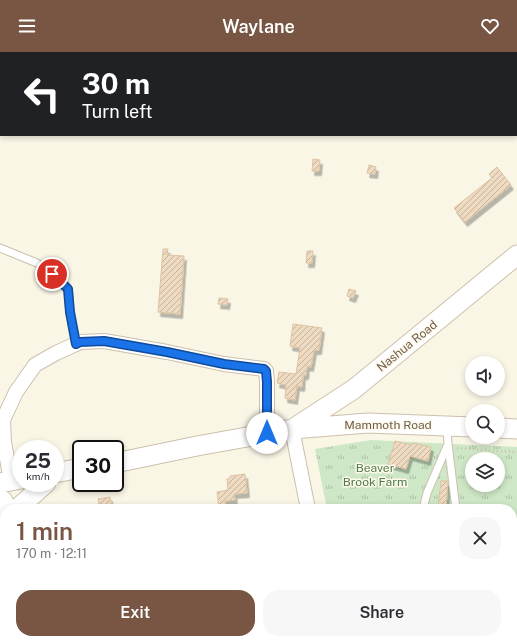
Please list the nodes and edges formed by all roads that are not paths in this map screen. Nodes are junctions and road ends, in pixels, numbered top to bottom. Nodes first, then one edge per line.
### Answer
1 (0, 248) edge
2 (517, 255) edge
3 (76, 344) junction
4 (1, 419) edge
5 (505, 428) edge
6 (517, 429) edge
7 (292, 430) junction
8 (465, 430) edge
9 (267, 433) junction
10 (448, 439) junction
11 (124, 461) edge
12 (11, 481) edge
13 (36, 492) edge
14 (22, 504) edge
15 (307, 504) edge
16 (424, 504) edge
17 (455, 504) edge

1 - 3 lane
2 - 7 main road, Nashua Road
3 - 4 street
3 - 9 street
4 - 12 street
5 - 6 main road
7 - 9 main road, Mammoth Road
7 - 10 main road, Mammoth Road
7 - 15 street
8 - 10 main road, Mammoth Road
9 - 11 main road, Mammoth Road
10 - 16 lane
10 - 17 lane
13 - 14 main road

